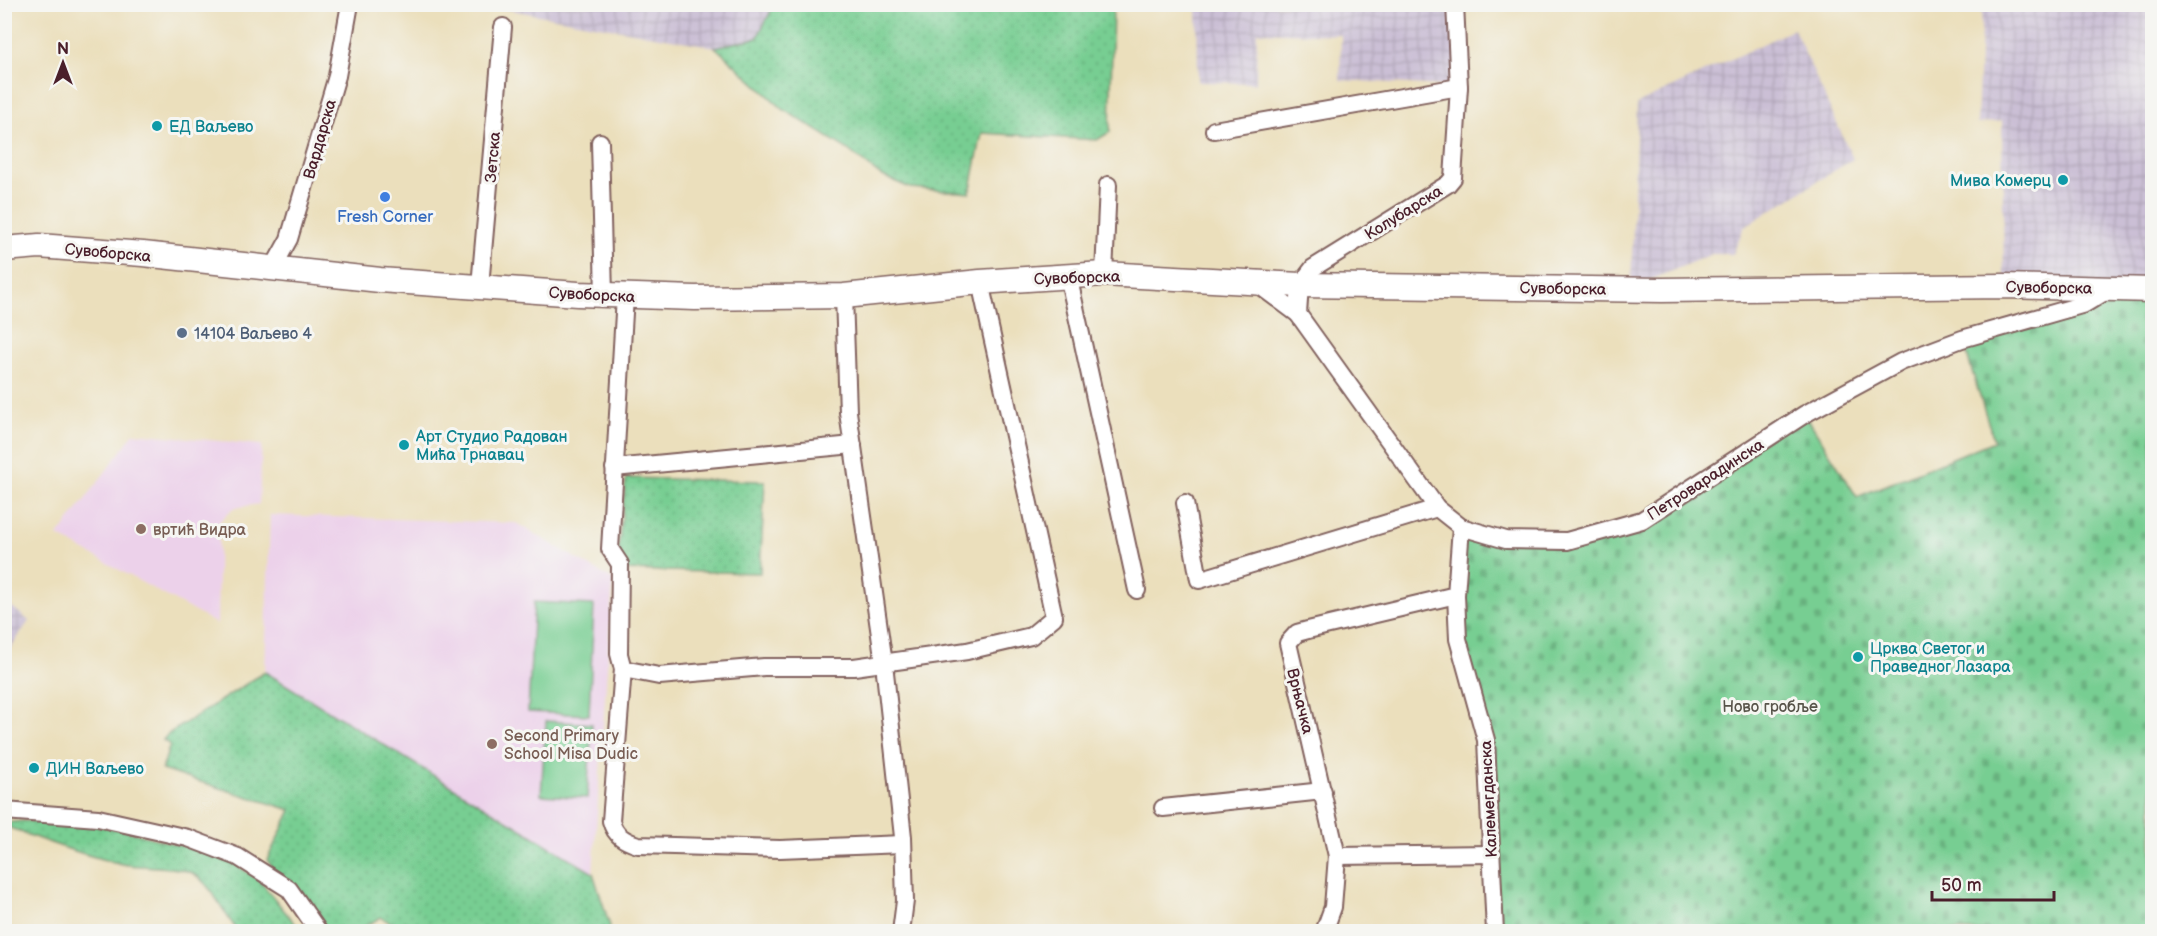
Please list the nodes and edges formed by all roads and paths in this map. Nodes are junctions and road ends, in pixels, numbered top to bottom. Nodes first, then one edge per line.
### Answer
1 (350, 4) edge
2 (1455, 4) edge
3 (503, 27) dead end
4 (1460, 87) junction
5 (1214, 130) dead end
6 (600, 142) dead end
7 (1108, 185) dead end
8 (4, 249) edge
9 (273, 268) junction
10 (1104, 274) junction
11 (1068, 275) junction
12 (980, 282) junction
13 (1255, 282) junction
14 (1300, 285) junction
15 (480, 286) junction
16 (2110, 289) junction
17 (2152, 290) edge
18 (614, 296) junction
19 (844, 296) junction
20 (1298, 314) junction
21 (853, 445) junction
22 (614, 468) junction
23 (1185, 502) dead end
24 (1437, 508) junction
25 (1461, 527) junction
26 (1137, 590) dead end
27 (1456, 595) junction
28 (884, 663) junction
29 (623, 669) junction
30 (1323, 791) junction
31 (1163, 808) dead end
32 (4, 811) edge
33 (903, 844) junction
34 (1491, 854) junction
35 (1337, 856) junction
36 (319, 932) edge
37 (902, 932) edge
38 (1324, 932) edge
39 (1495, 932) edge

1 - 9 street, Вардарска
2 - 4 street, Колубарска
3 - 15 street, Зетска
4 - 5 street
4 - 14 street, Колубарска
6 - 18 street
7 - 10 street
8 - 9 main road, Сувоборска
9 - 15 main road, Сувоборска
10 - 11 main road, Сувоборска
10 - 13 main road, Сувоборска
11 - 12 main road, Сувоборска
11 - 26 street
12 - 19 main road, Сувоборска
12 - 28 street
13 - 14 main road, Сувоборска
13 - 20 street, Петроварадинска
14 - 16 main road, Сувоборска
14 - 20 street
15 - 18 main road, Сувоборска
16 - 17 main road, Сувоборска
16 - 25 street, Петроварадинска
18 - 19 main road, Сувоборска
18 - 22 street
19 - 21 street
20 - 24 street, Петроварадинска
21 - 22 street
21 - 28 street
22 - 29 street
23 - 24 street
24 - 25 street, Петроварадинска
25 - 27 street, Калемегданска
27 - 30 street, Врњачка
27 - 34 street, Калемегданска
28 - 29 street
28 - 33 street
29 - 33 street
30 - 31 street
30 - 35 street, Врњачка
32 - 36 street
33 - 37 street
34 - 35 street
34 - 39 street, Калемегданска
35 - 38 street, Врњачка

